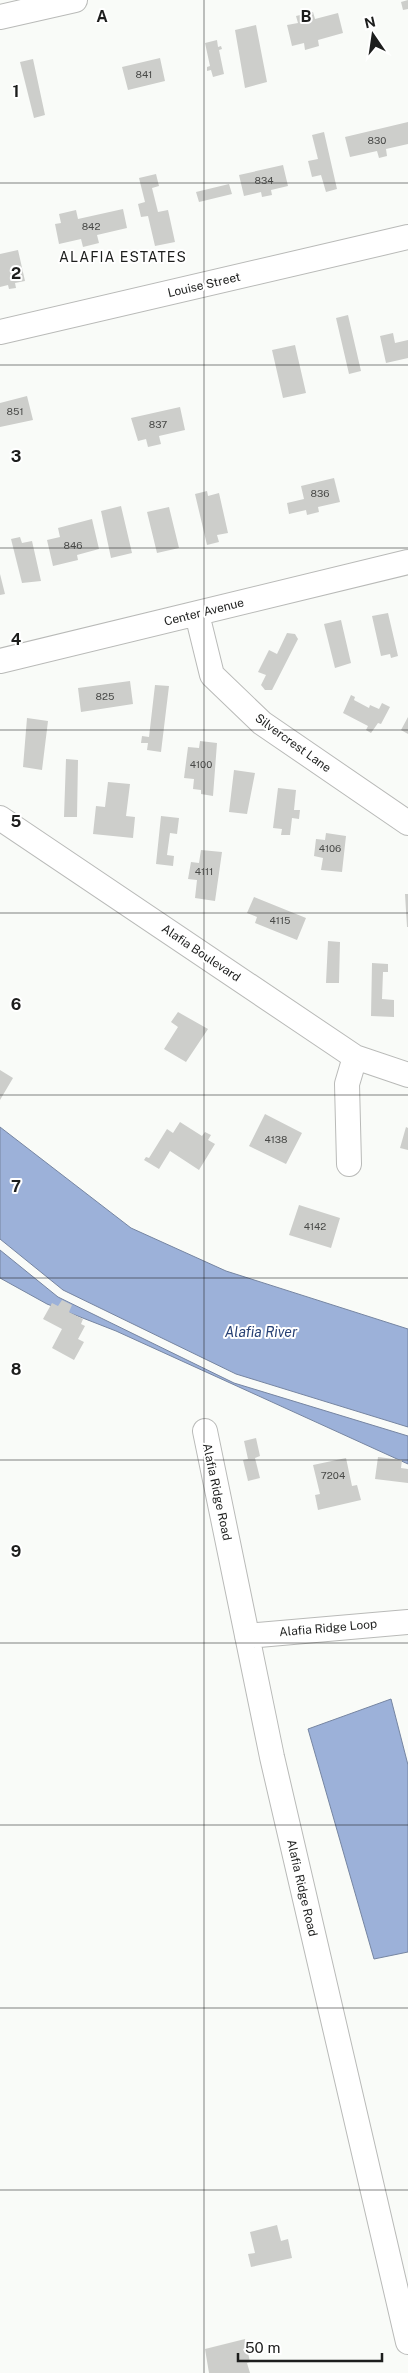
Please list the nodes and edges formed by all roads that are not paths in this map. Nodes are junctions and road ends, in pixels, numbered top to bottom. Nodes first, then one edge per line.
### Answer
1 (75, 0) edge
2 (0, 17) edge
3 (408, 237) edge
4 (0, 332) edge
5 (408, 562) edge
6 (197, 614) junction
7 (0, 661) edge
8 (0, 818) edge
9 (408, 823) edge
10 (355, 1057) junction
11 (408, 1075) edge
12 (349, 1164) dead end
13 (205, 1431) dead end
14 (408, 1622) edge
15 (247, 1636) junction
16 (408, 2342) edge

1 - 2 street
3 - 4 street, Louise Street
5 - 6 street, Center Avenue
6 - 7 street, Center Avenue
6 - 9 street, Silvercrest Lane
8 - 10 street, Alafia Boulevard
10 - 11 street, Alafia Boulevard
10 - 12 street
13 - 15 street, Alafia Ridge Road
14 - 15 street, Alafia Ridge Loop
15 - 16 street, Alafia Ridge Road

